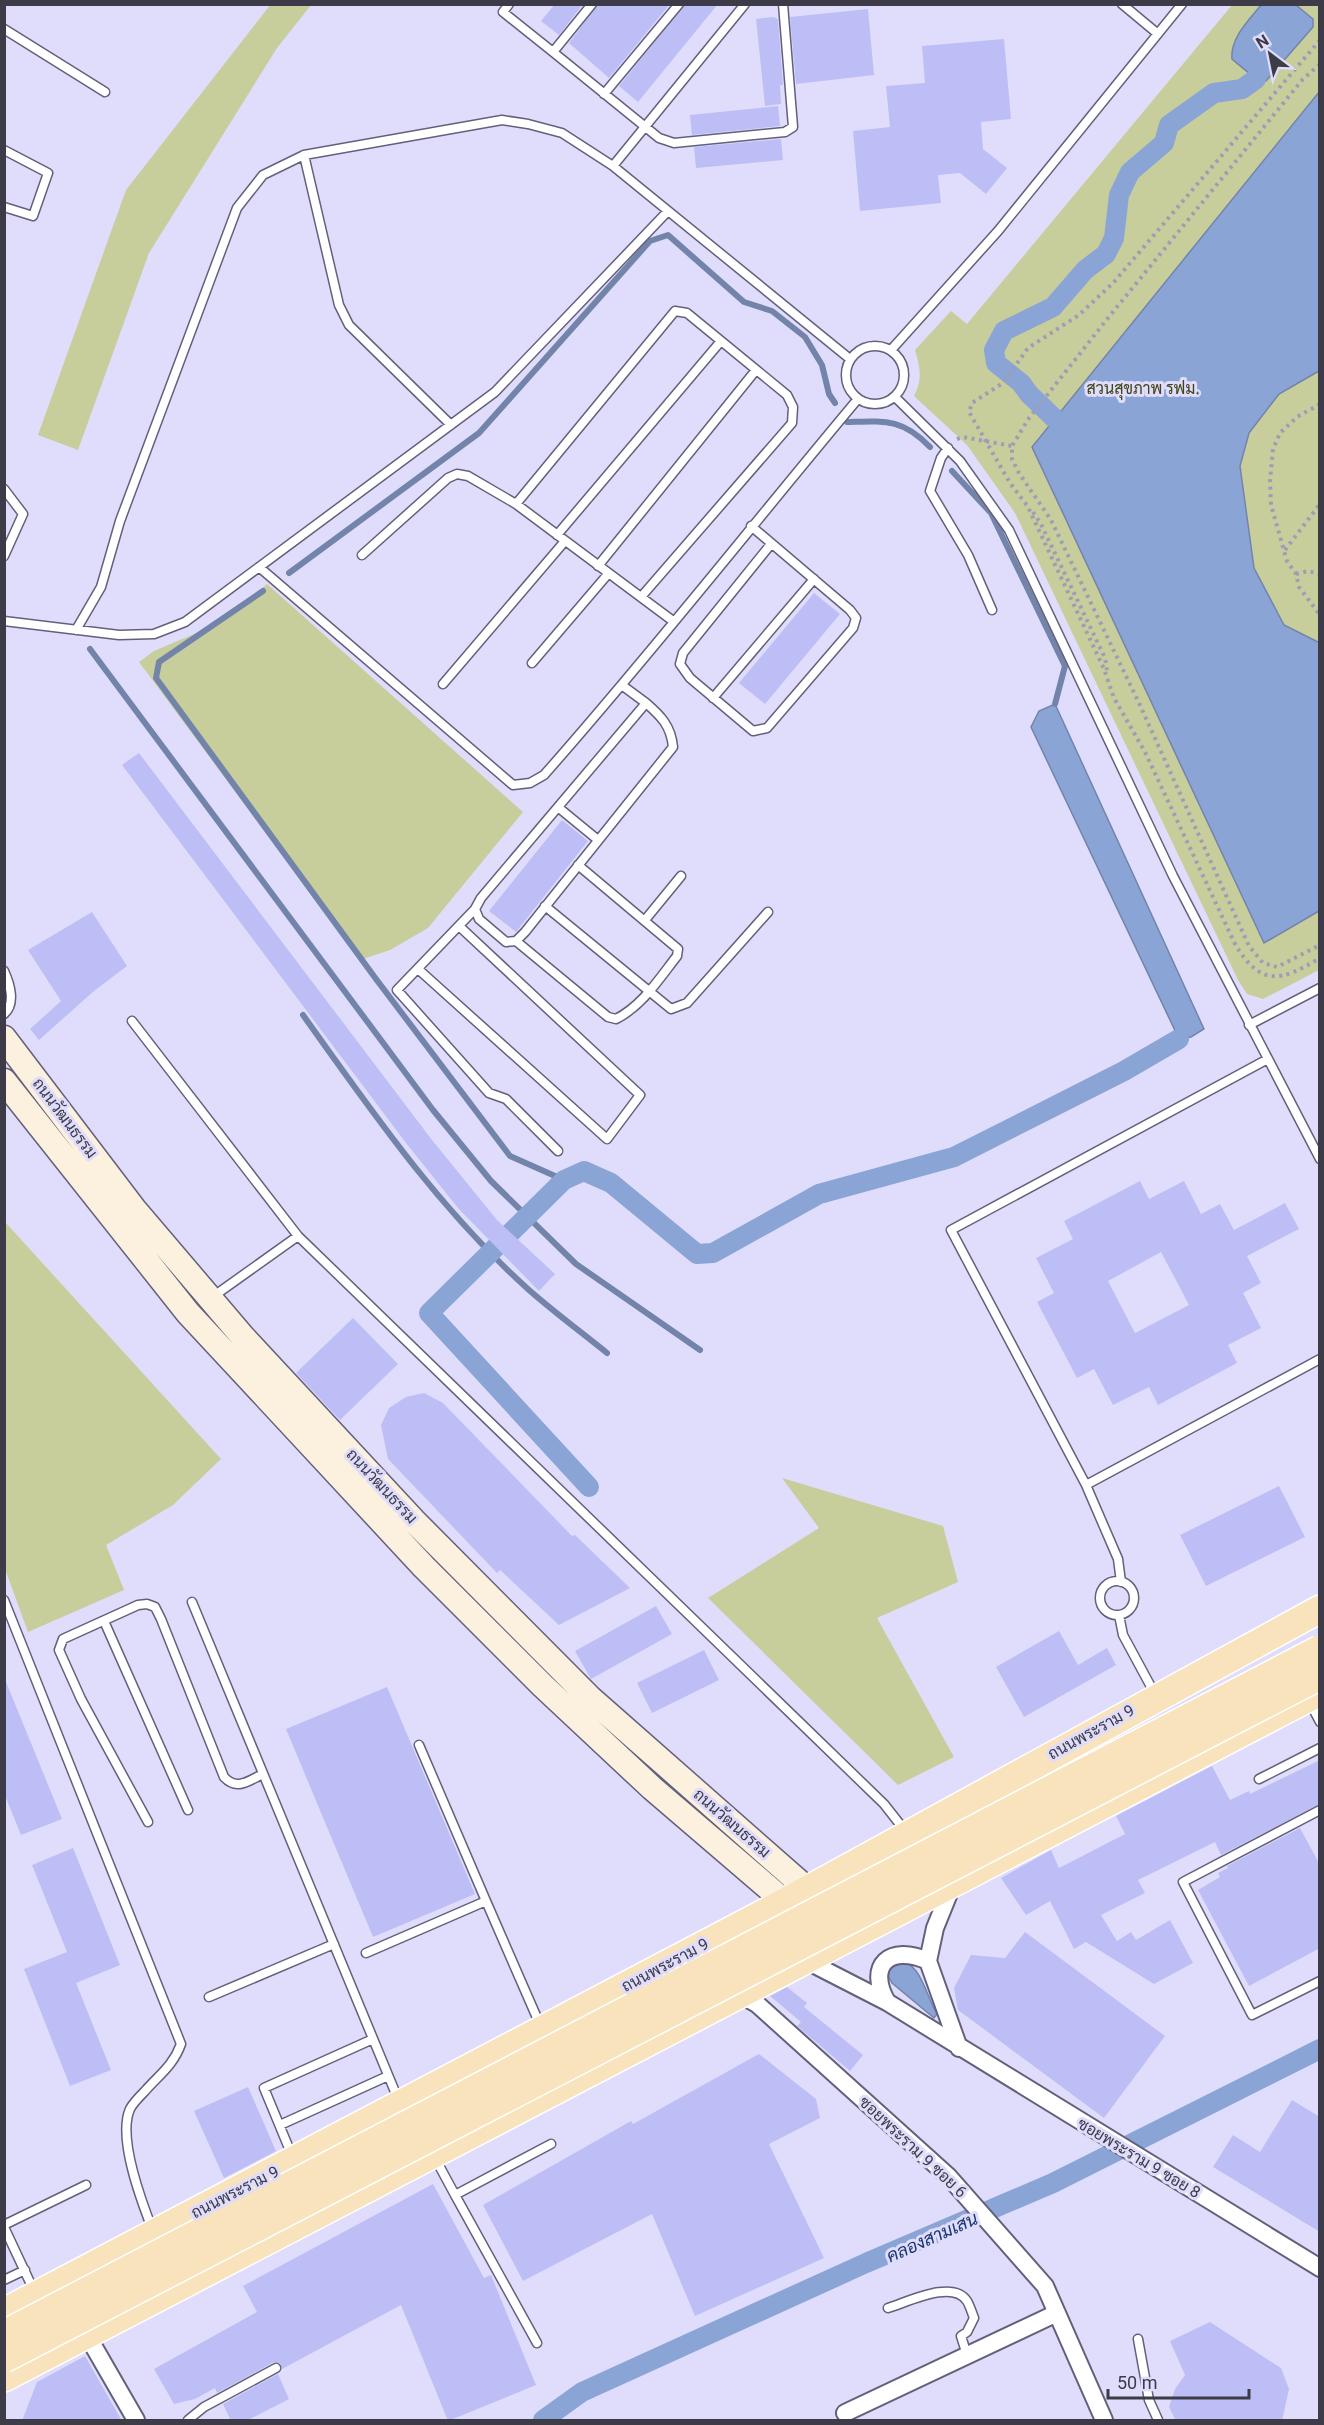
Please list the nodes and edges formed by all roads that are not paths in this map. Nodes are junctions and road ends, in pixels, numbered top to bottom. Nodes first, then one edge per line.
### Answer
1 (509, 4) edge
2 (592, 4) edge
3 (679, 4) edge
4 (745, 4) edge
5 (783, 4) edge
6 (1122, 4) edge
7 (1182, 4) edge
8 (4, 29) edge
9 (1158, 34) junction
10 (553, 52) junction
11 (105, 92) dead end
12 (604, 94) junction
13 (644, 127) junction
14 (4, 150) edge
15 (304, 155) junction
16 (613, 166) junction
17 (4, 207) edge
18 (668, 211) junction
19 (721, 341) junction
20 (891, 350) junction
21 (850, 359) junction
22 (756, 370) junction
23 (895, 397) junction
24 (858, 400) junction
25 (451, 425) junction
26 (948, 448) junction
27 (4, 489) edge
28 (516, 504) junction
29 (751, 526) junction
30 (561, 538) junction
31 (771, 544) junction
32 (362, 555) dead end
33 (4, 556) edge
34 (598, 566) junction
35 (259, 567) junction
36 (608, 574) junction
37 (814, 579) junction
38 (641, 597) junction
39 (992, 610) dead end
40 (4, 621) edge
41 (673, 621) junction
42 (76, 630) junction
43 (532, 663) dead end
44 (443, 684) dead end
45 (623, 686) junction
46 (713, 698) junction
47 (646, 703) junction
48 (559, 808) junction
49 (598, 840) junction
50 (578, 866) junction
51 (681, 876) dead end
52 (545, 906) junction
53 (476, 909) junction
54 (768, 912) dead end
55 (645, 920) junction
56 (459, 926) junction
57 (516, 941) junction
58 (418, 969) junction
59 (4, 971) edge
60 (1320, 988) edge
61 (649, 992) junction
62 (4, 1014) edge
63 (132, 1021) dead end
64 (1249, 1025) junction
65 (4, 1038) edge
66 (1266, 1060) junction
67 (4, 1081) edge
68 (558, 1151) dead end
69 (1320, 1159) edge
70 (298, 1236) junction
71 (211, 1299) junction
72 (188, 1313) junction
73 (1320, 1359) edge
74 (1086, 1485) junction
75 (1121, 1582) junction
76 (4, 1600) edge
77 (192, 1602) dead end
78 (1320, 1609) edge
79 (1119, 1615) junction
80 (104, 1621) junction
81 (1320, 1649) edge
82 (1157, 1697) junction
83 (1317, 1697) edge
84 (419, 1745) dead end
85 (1320, 1748) edge
86 (263, 1774) junction
87 (1259, 1779) dead end
88 (188, 1810) dead end
89 (1320, 1810) edge
90 (148, 1822) dead end
91 (907, 1832) junction
92 (952, 1886) junction
93 (796, 1895) junction
94 (486, 1901) junction
95 (851, 1938) junction
96 (334, 1944) junction
97 (366, 1953) dead end
98 (807, 1961) junction
99 (928, 1961) junction
100 (1320, 1981) edge
101 (741, 1995) junction
102 (209, 1997) dead end
103 (887, 2002) junction
104 (543, 2030) junction
105 (373, 2038) junction
106 (959, 2048) junction
107 (388, 2076) junction
108 (401, 2105) junction
109 (280, 2125) junction
110 (551, 2144) dead end
111 (433, 2155) junction
112 (294, 2161) junction
113 (86, 2185) dead end
114 (454, 2194) junction
115 (4, 2226) edge
116 (154, 2234) junction
117 (1320, 2268) edge
118 (25, 2270) junction
119 (4, 2280) edge
120 (36, 2296) junction
121 (888, 2308) dead end
122 (4, 2312) edge
123 (1057, 2313) junction
124 (4, 2334) edge
125 (87, 2335) junction
126 (1138, 2339) dead end
127 (537, 2343) dead end
128 (967, 2355) junction
129 (4, 2359) edge
130 (276, 2368) dead end
131 (4, 2378) edge
132 (845, 2413) dead end
133 (136, 2421) edge
134 (188, 2421) edge
135 (1104, 2421) edge
136 (1158, 2421) edge

1 - 10 lane
2 - 10 lane
3 - 12 lane
4 - 13 lane
5 - 13 lane
6 - 9 lane
7 - 9 lane
8 - 11 lane
9 - 20 lane
10 - 12 lane
12 - 13 lane
13 - 16 lane
14 - 17 lane
15 - 16 lane
15 - 25 lane
15 - 42 lane
16 - 18 lane
18 - 21 lane
18 - 25 lane
19 - 22 lane
19 - 28 lane
19 - 30 lane
20 - 21 lane
20 - 23 lane
21 - 24 lane
22 - 34 lane
22 - 38 lane
23 - 24 lane
23 - 26 lane
24 - 29 lane
25 - 35 lane
26 - 39 lane
26 - 64 lane
27 - 33 lane
28 - 30 lane
28 - 32 lane
29 - 31 lane
29 - 41 lane
30 - 34 lane
30 - 44 lane
31 - 37 lane
31 - 46 lane
34 - 36 lane
35 - 42 lane
35 - 45 lane
36 - 38 lane
36 - 43 lane
37 - 46 lane
37 - 46 lane
38 - 41 lane
40 - 42 lane
41 - 45 lane
45 - 47 lane
47 - 48 lane
47 - 49 lane
48 - 49 lane
48 - 53 lane
49 - 50 lane
50 - 52 lane
50 - 55 lane
51 - 55 lane
52 - 57 lane
52 - 61 lane
53 - 56 lane
53 - 57 lane
54 - 61 lane
55 - 61 lane
56 - 58 lane
56 - 58 lane
57 - 61 lane
58 - 68 lane
59 - 62 lane
60 - 64 lane
63 - 70 lane
64 - 66 lane
65 - 71 street, ถนนวัฒนธรรม
66 - 69 lane
66 - 74 lane
67 - 72 street, ถนนวัฒนธรรม
70 - 71 lane
70 - 91 lane
71 - 72 street
71 - 93 street, ถนนวัฒนธรรม
72 - 93 street, ถนนวัฒนธรรม
73 - 74 lane
74 - 75 lane
75 - 79 lane
75 - 79 lane
76 - 116 lane
77 - 86 lane
78 - 82 main road, ถนนพระราม 9
79 - 82 lane
80 - 86 lane
80 - 88 lane
80 - 90 lane
81 - 124 main road, ถนนพระราม 9, bridge
82 - 91 main road, ถนนพระราม 9
83 - 92 main road
83 - 129 main road, bridge
84 - 94 lane
85 - 87 lane
86 - 96 lane
89 - 100 lane
91 - 93 main road, ถนนพระราม 9
92 - 95 main road
92 - 99 street
93 - 95 main road
93 - 104 main road, ถนนพระราม 9
94 - 97 lane
94 - 104 lane
95 - 98 main road
96 - 102 lane
96 - 105 lane
98 - 101 main road
98 - 103 street, ซอยพระราม 9 ซอย 8
99 - 103 street
99 - 106 street
101 - 111 main road
101 - 123 street, ซอยพระราม 9 ซอย 6
103 - 106 street, ซอยพระราม 9 ซอย 8
104 - 108 main road, ถนนพระราม 9
105 - 107 lane
105 - 109 lane
106 - 117 street, ซอยพระราม 9 ซอย 8
107 - 108 lane
107 - 109 lane
108 - 112 main road, ถนนพระราม 9
109 - 112 lane
110 - 114 lane
111 - 114 lane
111 - 125 main road
112 - 116 main road, ถนนพระราม 9
113 - 115 lane
114 - 127 lane
115 - 118 lane
116 - 120 main road, ถนนพระราม 9
118 - 119 lane
118 - 120 lane
120 - 122 main road, ถนนพระราม 9
121 - 128 lane
123 - 128 street
123 - 135 street, ซอยพระราม 9 ซอย 6
125 - 131 main road
125 - 133 street
126 - 136 lane
128 - 132 street
130 - 134 lane

